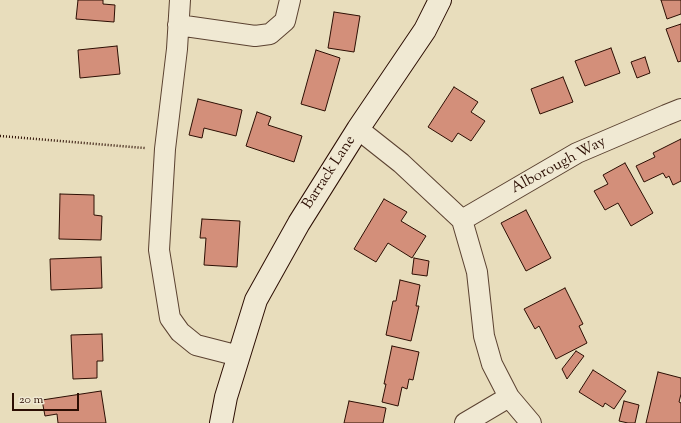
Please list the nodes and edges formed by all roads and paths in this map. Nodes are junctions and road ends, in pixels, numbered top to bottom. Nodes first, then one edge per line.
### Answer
1 (180, 0) edge
2 (290, 0) edge
3 (440, 0) edge
4 (178, 25) junction
5 (681, 109) edge
6 (358, 129) junction
7 (0, 136) edge
8 (165, 149) junction
9 (462, 220) junction
10 (239, 356) junction
11 (509, 397) junction
12 (221, 423) edge
13 (465, 423) edge
14 (531, 423) edge

1 - 4 street
2 - 4 street
3 - 6 street, Barrack Lane
4 - 8 street
5 - 9 street, Alborough Way
6 - 9 street
6 - 10 street, Barrack Lane
7 - 8 path
8 - 10 street
9 - 11 street
10 - 12 street, Barrack Lane
11 - 13 street
11 - 14 street

